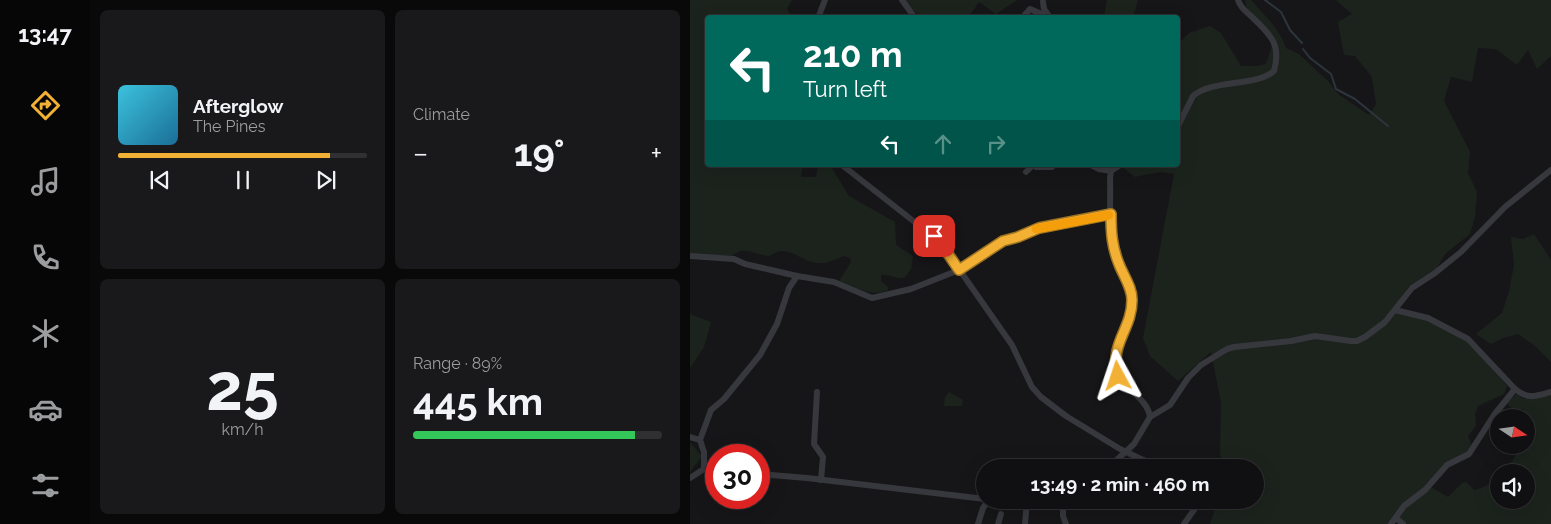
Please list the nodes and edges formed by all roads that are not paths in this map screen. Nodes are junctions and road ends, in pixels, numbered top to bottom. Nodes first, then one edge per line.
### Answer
1 (825, 0) edge
2 (902, 0) edge
3 (1238, 0) edge
4 (1043, 2) dead end
5 (819, 15) edge
6 (913, 15) edge
7 (1025, 15) edge
8 (1046, 15) edge
9 (1049, 15) edge
10 (1180, 122) edge
11 (845, 167) edge
12 (1031, 167) edge
13 (1035, 167) edge
14 (1052, 167) dead end
15 (1094, 167) edge
16 (1117, 167) edge
17 (1551, 170) edge
18 (1111, 171) junction
19 (1026, 172) dead end
20 (1111, 214) junction
21 (690, 256) edge
22 (959, 270) junction
23 (797, 276) junction
24 (1395, 310) junction
25 (1515, 390) junction
26 (817, 392) dead end
27 (1551, 392) edge
28 (1150, 417) junction
29 (690, 436) edge
30 (700, 440) junction
31 (1126, 451) junction
32 (1118, 459) edge
33 (1141, 459) edge
34 (704, 469) joint
35 (770, 475) edge
36 (690, 478) edge
37 (821, 480) junction
38 (976, 498) edge
39 (983, 509) edge
40 (1026, 509) edge
41 (1063, 509) edge
42 (1195, 509) edge
43 (1000, 514) dead end
44 (1396, 518) junction
45 (978, 524) edge
46 (998, 524) edge
47 (1025, 524) edge
48 (1066, 524) edge
49 (1184, 524) edge
50 (1392, 524) edge
51 (1403, 524) edge

1 - 5 street
2 - 6 street
3 - 10 street
4 - 9 street
7 - 8 street
11 - 22 street
12 - 19 street
13 - 14 street
15 - 18 street
16 - 18 street
17 - 24 street
18 - 20 street
20 - 22 street
20 - 28 street
21 - 23 street
22 - 23 street
22 - 31 street
23 - 30 street
24 - 25 street
24 - 28 street
25 - 27 street
25 - 44 street
26 - 37 street
28 - 31 street
29 - 30 street
30 - 34 street
31 - 32 street
31 - 33 street
34 - 36 street
35 - 37 street
37 - 38 street
39 - 45 street
40 - 47 street
41 - 48 street
42 - 49 street
43 - 46 street
44 - 50 street
44 - 51 street

